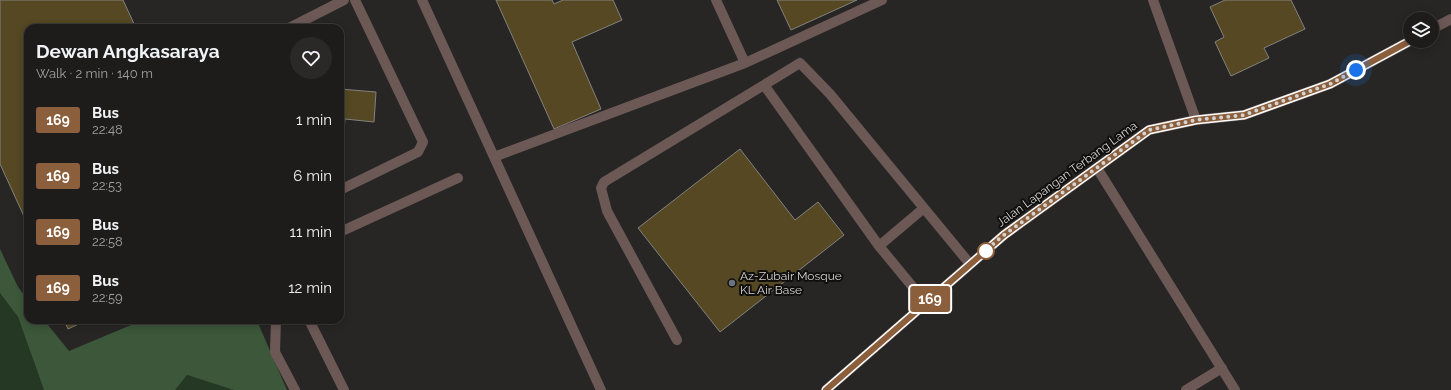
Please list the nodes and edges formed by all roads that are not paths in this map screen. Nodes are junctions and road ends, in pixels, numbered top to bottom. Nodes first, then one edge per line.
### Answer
1 (344, 0) edge
2 (355, 0) edge
3 (422, 0) edge
4 (716, 0) edge
5 (882, 0) edge
6 (1153, 0) edge
7 (1451, 19) edge
8 (298, 24) edge
9 (1439, 25) edge
10 (1403, 45) edge
11 (745, 63) junction
12 (764, 85) junction
13 (1196, 120) junction
14 (494, 157) junction
15 (1097, 168) junction
16 (458, 178) dead end
17 (344, 188) edge
18 (924, 208) junction
19 (344, 230) edge
20 (879, 246) junction
21 (970, 264) junction
22 (926, 303) junction
23 (276, 324) edge
24 (310, 324) edge
25 (677, 340) dead end
26 (1222, 368) junction
27 (295, 390) edge
28 (344, 390) edge
29 (601, 390) edge
30 (826, 390) edge
31 (1186, 390) edge
32 (1235, 390) edge

1 - 8 street
2 - 17 street
3 - 14 street
4 - 11 street
5 - 11 street
6 - 13 street
7 - 9 street
10 - 13 street, Jalan Lapangan Terbang Lama
11 - 14 street
12 - 18 street
12 - 20 street
12 - 25 street
13 - 15 street, Jalan Lapangan Terbang Lama
14 - 29 street
15 - 21 street, Jalan Lapangan Terbang Lama
15 - 26 street
16 - 19 street
18 - 20 street
18 - 21 street
20 - 22 street
21 - 22 street, Jalan Lapangan Terbang Lama
22 - 30 street, Jalan Lapangan Terbang Lama
23 - 27 street
24 - 28 street
26 - 31 street
26 - 32 street

